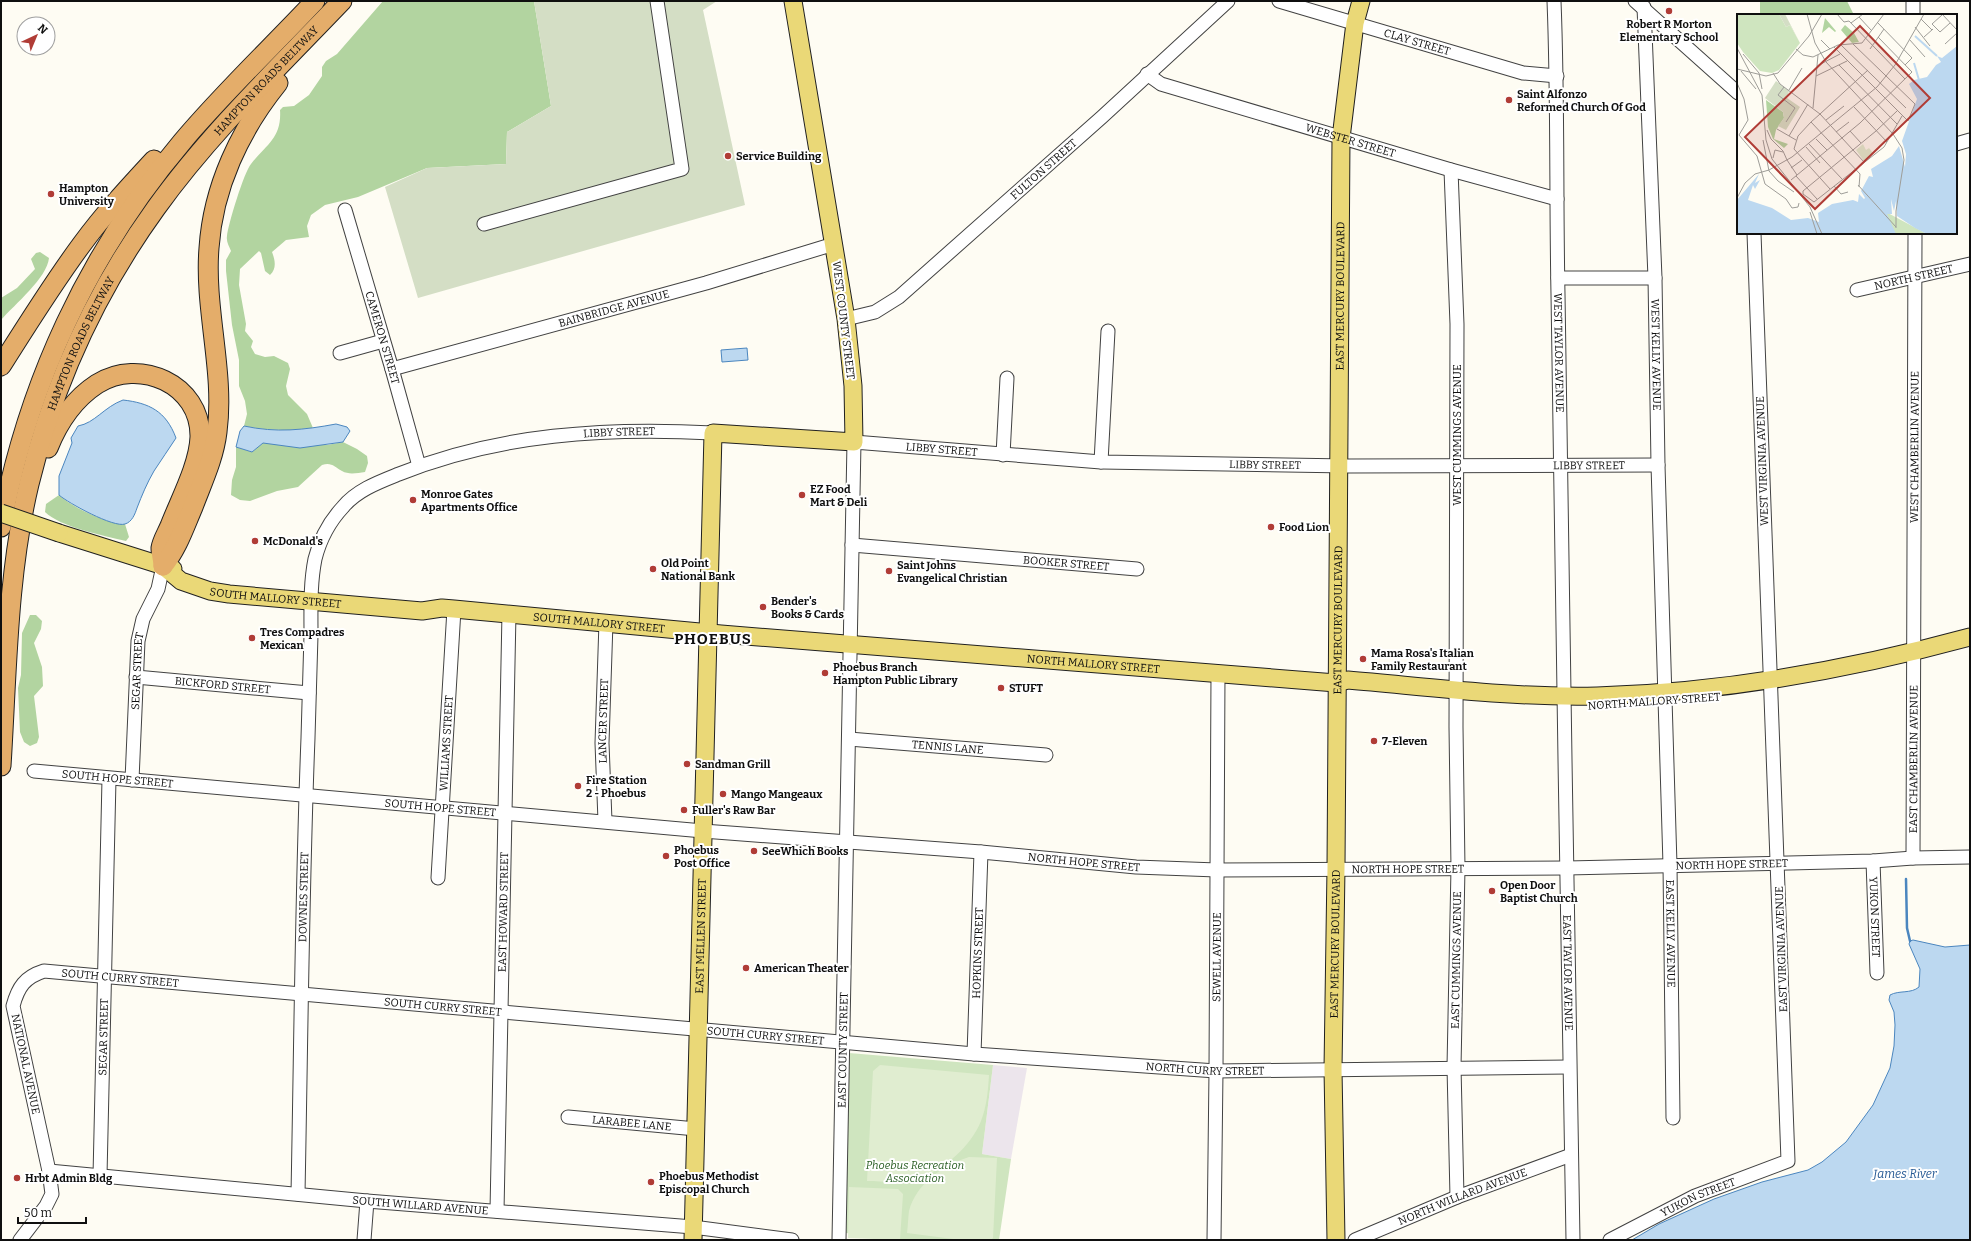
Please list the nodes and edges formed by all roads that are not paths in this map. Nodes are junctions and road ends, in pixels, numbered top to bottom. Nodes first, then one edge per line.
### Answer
1 (316, 1) edge
2 (342, 1) edge
3 (346, 1) edge
4 (657, 1) edge
5 (793, 1) edge
6 (1228, 1) edge
7 (1279, 1) edge
8 (1360, 1) edge
9 (1554, 1) edge
10 (1913, 1) edge
11 (1640, 4) edge
12 (1913, 14) edge
13 (1355, 23) junction
14 (277, 41) junction
15 (1147, 74) junction
16 (1557, 76) junction
17 (1737, 92) edge
18 (1341, 138) junction
19 (1970, 140) edge
20 (1957, 144) edge
21 (1451, 170) junction
22 (1557, 199) junction
23 (345, 210) dead end
24 (484, 224) dead end
25 (1754, 234) edge
26 (1915, 234) edge
27 (834, 244) junction
28 (1970, 264) edge
29 (1915, 276) junction
30 (1558, 278) junction
31 (1655, 278) junction
32 (1857, 290) dead end
33 (846, 319) junction
34 (1108, 331) dead end
35 (383, 341) junction
36 (340, 354) dead end
37 (1, 366) edge
38 (392, 369) junction
39 (1008, 378) dead end
40 (24, 430) junction
41 (713, 433) junction
42 (854, 442) junction
43 (1003, 455) junction
44 (1101, 462) junction
45 (1339, 465) junction
46 (1658, 465) junction
47 (419, 466) junction
48 (1457, 466) junction
49 (1561, 466) junction
50 (1, 488) edge
51 (1, 513) edge
52 (1, 527) edge
53 (852, 545) junction
54 (163, 566) junction
55 (1137, 569) dead end
56 (312, 596) junction
57 (448, 608) junction
58 (508, 613) junction
59 (606, 622) junction
60 (9, 631) junction
61 (709, 632) junction
62 (1970, 637) edge
63 (851, 643) junction
64 (1970, 647) edge
65 (1914, 656) junction
66 (1218, 674) junction
67 (136, 677) junction
68 (1336, 682) junction
69 (1769, 685) junction
70 (309, 693) junction
71 (1456, 694) junction
72 (1664, 697) junction
73 (1565, 700) junction
74 (849, 739) junction
75 (1046, 755) dead end
76 (1, 766) edge
77 (34, 771) dead end
78 (109, 779) junction
79 (132, 780) junction
80 (306, 795) junction
81 (442, 807) junction
82 (504, 812) junction
83 (605, 821) junction
84 (703, 831) junction
85 (846, 842) junction
86 (981, 852) junction
87 (1970, 857) edge
88 (1913, 858) junction
89 (1873, 861) junction
90 (1778, 863) junction
91 (1670, 865) junction
92 (1336, 868) junction
93 (1458, 868) junction
94 (1567, 868) junction
95 (1218, 870) junction
96 (438, 878) dead end
97 (44, 971) joint
98 (1877, 973) dead end
99 (104, 976) junction
100 (302, 994) junction
101 (500, 1011) junction
102 (698, 1029) junction
103 (842, 1042) junction
104 (974, 1054) junction
105 (1454, 1067) junction
106 (1569, 1067) junction
107 (1333, 1069) junction
108 (1216, 1071) junction
109 (568, 1118) dead end
110 (1673, 1118) dead end
111 (696, 1129) junction
112 (1571, 1155) junction
113 (1788, 1160) joint
114 (49, 1171) junction
115 (100, 1176) junction
116 (298, 1194) junction
117 (1457, 1197) junction
118 (367, 1201) junction
119 (497, 1211) junction
120 (693, 1234) edge
121 (20, 1240) edge
122 (364, 1240) edge
123 (792, 1240) edge
124 (839, 1240) edge
125 (1214, 1240) edge
126 (1336, 1240) edge
127 (1355, 1240) edge
128 (1573, 1240) edge
129 (1610, 1240) edge

1 - 14 highway, HAMPTON ROADS BELTWAY
2 - 60 highway, HAMPTON ROADS BELTWAY
3 - 54 highway
4 - 24 street
5 - 27 main road, WEST COUNTY STREET
6 - 15 street, FULTON STREET
7 - 13 street, CLAY STREET
8 - 13 main road, EAST MERCURY BOULEVARD
9 - 16 street, WEST TAYLOR AVENUE
10 - 12 street
11 - 17 street
11 - 31 street, WEST KELLY AVENUE
13 - 16 street, CLAY STREET
13 - 18 main road, EAST MERCURY BOULEVARD
14 - 37 highway
14 - 40 highway, HAMPTON ROADS BELTWAY
15 - 18 street, WEBSTER STREET
15 - 33 street, FULTON STREET
16 - 22 street, WEST TAYLOR AVENUE
18 - 21 street, WEBSTER STREET
18 - 45 main road, EAST MERCURY BOULEVARD
19 - 20 street
21 - 22 street, WEBSTER STREET
21 - 48 street, WEST CUMMINGS AVENUE
22 - 30 street, WEST TAYLOR AVENUE
23 - 35 street, CAMERON STREET
25 - 69 street, WEST VIRGINIA AVENUE
26 - 29 street, WEST CHAMBERLIN AVENUE
27 - 33 main road, WEST COUNTY STREET
27 - 38 street, BAINBRIDGE AVENUE
28 - 29 street, NORTH STREET
29 - 32 street, NORTH STREET
29 - 65 street, WEST CHAMBERLIN AVENUE
30 - 31 street
30 - 49 street, WEST TAYLOR AVENUE
31 - 46 street, WEST KELLY AVENUE
33 - 42 main road, WEST COUNTY STREET
34 - 44 street
35 - 36 street
35 - 38 street, CAMERON STREET
38 - 47 street, CAMERON STREET
39 - 43 street
40 - 50 highway
40 - 52 highway, HAMPTON ROADS BELTWAY
41 - 42 main road, LIBBY STREET
41 - 47 street, LIBBY STREET
41 - 61 main road, EAST MELLEN STREET
42 - 43 street, LIBBY STREET
42 - 53 street, WEST COUNTY STREET
43 - 44 street, LIBBY STREET
44 - 45 street, LIBBY STREET
45 - 48 street, LIBBY STREET
45 - 68 main road, EAST MERCURY BOULEVARD
46 - 49 street, LIBBY STREET
46 - 72 street, WEST KELLY AVENUE
47 - 56 street, LIBBY STREET
48 - 49 street, LIBBY STREET
48 - 71 street, WEST CUMMINGS AVENUE
49 - 73 street, WEST TAYLOR AVENUE
51 - 54 main road, SOUTH MALLORY STREET, bridge
53 - 55 street, BOOKER STREET
53 - 63 street, WEST COUNTY STREET
54 - 56 main road, SOUTH MALLORY STREET
54 - 60 highway
54 - 67 street, SEGAR STREET
56 - 57 main road, SOUTH MALLORY STREET
56 - 70 street, DOWNES STREET
57 - 58 main road, SOUTH MALLORY STREET
57 - 81 street, WILLIAMS STREET
58 - 59 main road, SOUTH MALLORY STREET
58 - 82 street, EAST HOWARD STREET
59 - 61 main road, SOUTH MALLORY STREET
59 - 83 street, LANCER STREET
60 - 76 highway, HAMPTON ROADS BELTWAY
61 - 63 main road, SOUTH MALLORY STREET
61 - 84 main road, EAST MELLEN STREET
62 - 65 main road, NORTH MALLORY STREET
63 - 66 main road, NORTH MALLORY STREET
63 - 74 street, EAST COUNTY STREET
64 - 65 main road, NORTH MALLORY STREET
65 - 69 main road, NORTH MALLORY STREET
65 - 88 street, EAST CHAMBERLIN AVENUE
66 - 68 main road, NORTH MALLORY STREET
66 - 95 street, SEWELL AVENUE
67 - 70 street, BICKFORD STREET
67 - 79 street, SEGAR STREET
68 - 71 main road, NORTH MALLORY STREET
68 - 92 main road, EAST MERCURY BOULEVARD
69 - 72 main road, NORTH MALLORY STREET
69 - 90 street, EAST VIRGINIA AVENUE
70 - 80 street, DOWNES STREET
71 - 73 main road, NORTH MALLORY STREET
71 - 93 street, EAST CUMMINGS AVENUE
72 - 73 main road, NORTH MALLORY STREET
72 - 91 street, EAST KELLY AVENUE
73 - 94 street, EAST TAYLOR AVENUE
74 - 75 street, TENNIS LANE
74 - 85 street, EAST COUNTY STREET
77 - 78 street, SOUTH HOPE STREET
78 - 79 street, SOUTH HOPE STREET
78 - 99 street, SEGAR STREET
79 - 80 street, SOUTH HOPE STREET
80 - 81 street, SOUTH HOPE STREET
80 - 100 street, DOWNES STREET
81 - 82 street, SOUTH HOPE STREET
81 - 96 street, WILLIAMS STREET
82 - 83 street, SOUTH HOPE STREET
82 - 101 street, EAST HOWARD STREET
83 - 84 street, SOUTH HOPE STREET
84 - 85 street, SOUTH HOPE STREET
84 - 102 main road, EAST MELLEN STREET
85 - 86 street, NORTH HOPE STREET
85 - 103 street, EAST COUNTY STREET
86 - 95 street, NORTH HOPE STREET
86 - 104 street, HOPKINS STREET
87 - 88 street, NORTH HOPE STREET
88 - 89 street, NORTH HOPE STREET
89 - 90 street, NORTH HOPE STREET
89 - 98 street, YUKON STREET
90 - 91 street, NORTH HOPE STREET
90 - 113 street, EAST VIRGINIA AVENUE
91 - 94 street, NORTH HOPE STREET
91 - 110 street, EAST KELLY AVENUE
92 - 93 street, NORTH HOPE STREET
92 - 95 street, NORTH HOPE STREET
92 - 107 main road, EAST MERCURY BOULEVARD
93 - 94 street, NORTH HOPE STREET
93 - 105 street, EAST CUMMINGS AVENUE
94 - 106 street, EAST TAYLOR AVENUE
95 - 108 street, SEWELL AVENUE
97 - 99 street, SOUTH CURRY STREET
97 - 114 street, NATIONAL AVENUE
99 - 100 street, SOUTH CURRY STREET
99 - 115 street, SEGAR STREET
100 - 101 street, SOUTH CURRY STREET
100 - 116 street, DOWNES STREET
101 - 102 street, SOUTH CURRY STREET
101 - 119 street, EAST HOWARD STREET
102 - 103 street, SOUTH CURRY STREET
102 - 111 main road, EAST MELLEN STREET
103 - 104 street, NORTH CURRY STREET
103 - 124 street, EAST COUNTY STREET
104 - 108 street, NORTH CURRY STREET
105 - 106 street, NORTH CURRY STREET
105 - 107 street, NORTH CURRY STREET
105 - 117 street, EAST CUMMINGS AVENUE
106 - 112 street, EAST TAYLOR AVENUE
107 - 108 street, NORTH CURRY STREET
107 - 126 main road, EAST MERCURY BOULEVARD
108 - 125 street, SEWELL AVENUE
109 - 111 street, LARABEE LANE
111 - 120 main road, EAST MELLEN STREET
112 - 117 street, NORTH WILLARD AVENUE
112 - 128 street, EAST TAYLOR AVENUE
113 - 129 street, YUKON STREET
114 - 115 street, SOUTH WILLARD AVENUE
114 - 121 street, NATIONAL AVENUE
115 - 116 street, SOUTH WILLARD AVENUE
116 - 118 street, SOUTH WILLARD AVENUE
117 - 127 street, NORTH WILLARD AVENUE
118 - 119 street, SOUTH WILLARD AVENUE
118 - 122 street
119 - 120 street, SOUTH WILLARD AVENUE
120 - 123 street, SOUTH WILLARD AVENUE

